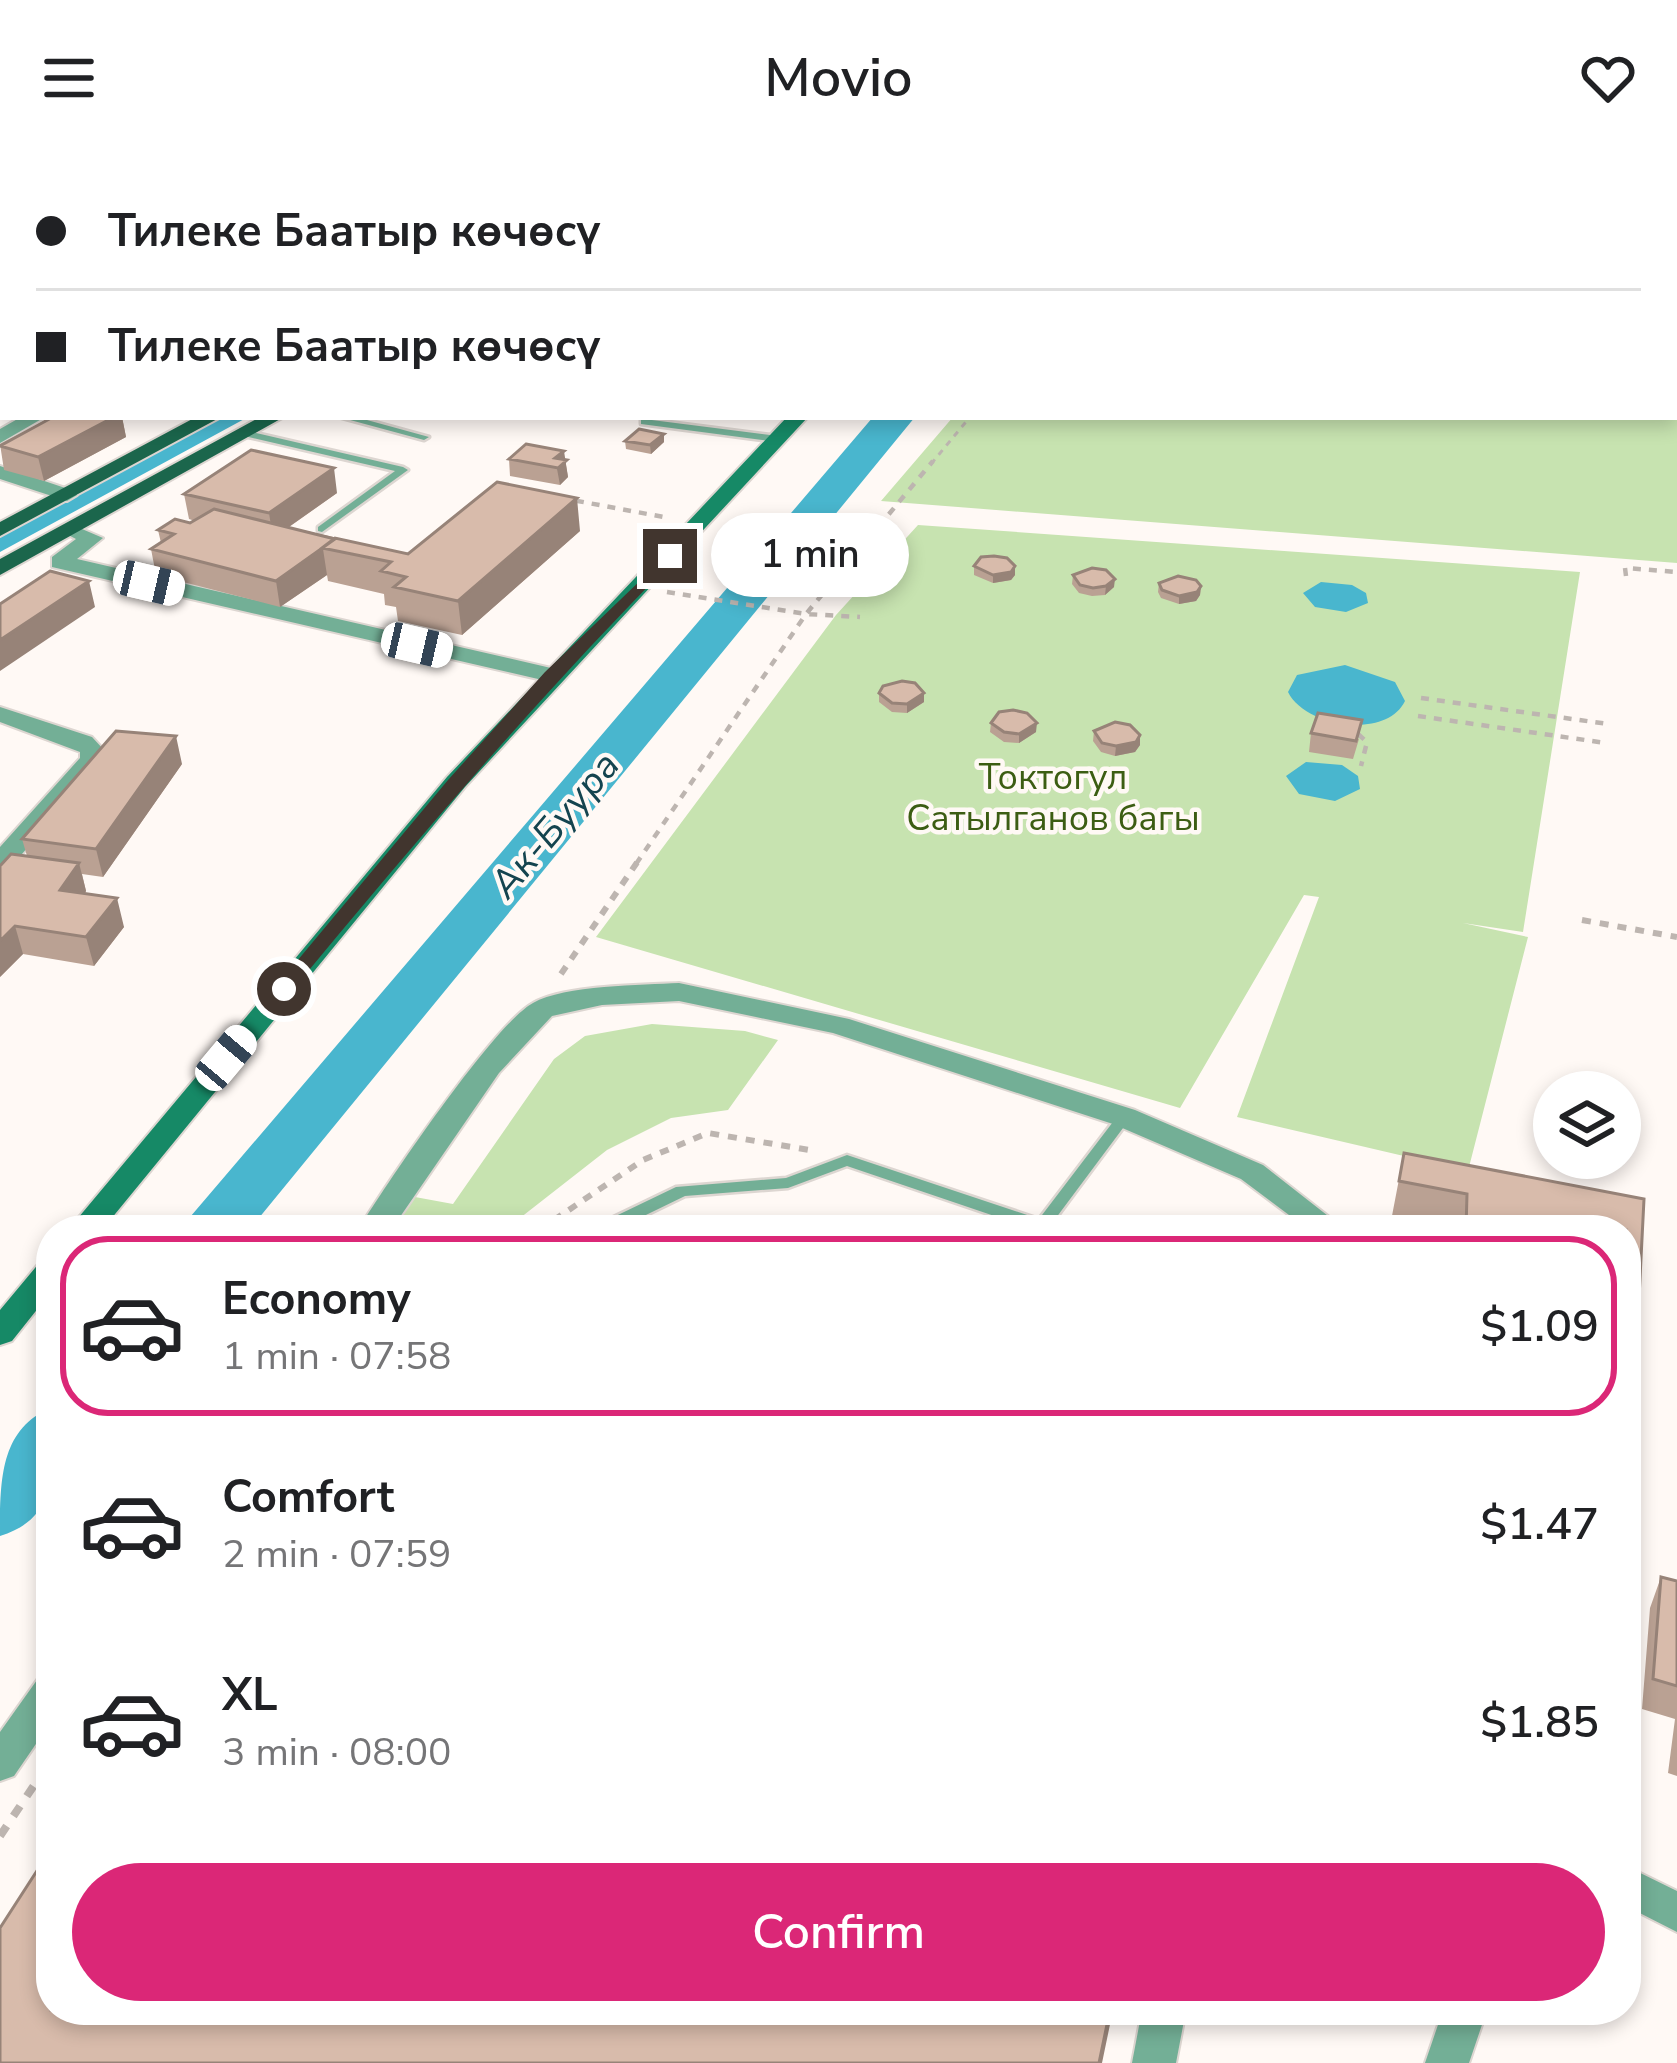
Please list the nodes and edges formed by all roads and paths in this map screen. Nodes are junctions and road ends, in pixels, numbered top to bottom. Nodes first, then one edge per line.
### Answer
1 (30, 420) edge
2 (202, 420) edge
3 (268, 420) edge
4 (356, 420) edge
5 (795, 420) edge
6 (968, 420) edge
7 (644, 422) dead end
8 (243, 433) junction
9 (0, 437) edge
10 (424, 437) dead end
11 (778, 439) junction
12 (0, 472) edge
13 (67, 495) junction
14 (500, 499) edge
15 (702, 524) junction
16 (68, 529) junction
17 (322, 529) dead end
18 (0, 530) edge
19 (0, 568) edge
20 (1677, 572) edge
21 (1626, 576) dead end
22 (639, 588) junction
23 (806, 614) junction
24 (860, 617) dead end
25 (551, 676) junction
26 (1421, 698) dead end
27 (0, 714) edge
28 (1418, 716) dead end
29 (1608, 724) dead end
30 (1358, 734) edge
31 (1606, 743) dead end
32 (1360, 766) dead end
33 (0, 862) edge
34 (1582, 920) dead end
35 (1677, 937) edge
36 (574, 949) dead end
37 (1124, 1117) junction
38 (847, 1160) junction
39 (96, 1215) edge
40 (385, 1215) edge
41 (562, 1215) edge
42 (632, 1215) edge
43 (1010, 1215) edge
44 (1050, 1215) edge
45 (1310, 1215) edge
46 (36, 1289) edge
47 (0, 1333) edge
48 (36, 1712) edge
49 (0, 1764) edge
50 (36, 1782) edge
51 (0, 1836) edge
52 (1641, 1893) edge
53 (1677, 1913) edge
54 (1161, 2025) edge
55 (1460, 2025) edge
56 (1154, 2063) edge
57 (1447, 2063) edge

1 - 9 street
2 - 13 main road
3 - 8 main road
4 - 10 lane
5 - 11 street
6 - 23 path
7 - 11 lane
8 - 16 main road
8 - 17 lane
11 - 15 street
12 - 13 street
13 - 18 main road
14 - 15 path
15 - 22 street
16 - 19 main road
16 - 25 street
20 - 21 path
22 - 23 path
22 - 25 street
23 - 24 path
23 - 36 path
25 - 39 street
26 - 29 path
27 - 33 street
28 - 31 path
30 - 32 path
34 - 35 path
37 - 40 street
37 - 44 lane
37 - 45 street
38 - 41 path
38 - 42 lane
38 - 43 lane
46 - 47 street
48 - 49 street
50 - 51 path
52 - 53 street
54 - 56 street
55 - 57 street

